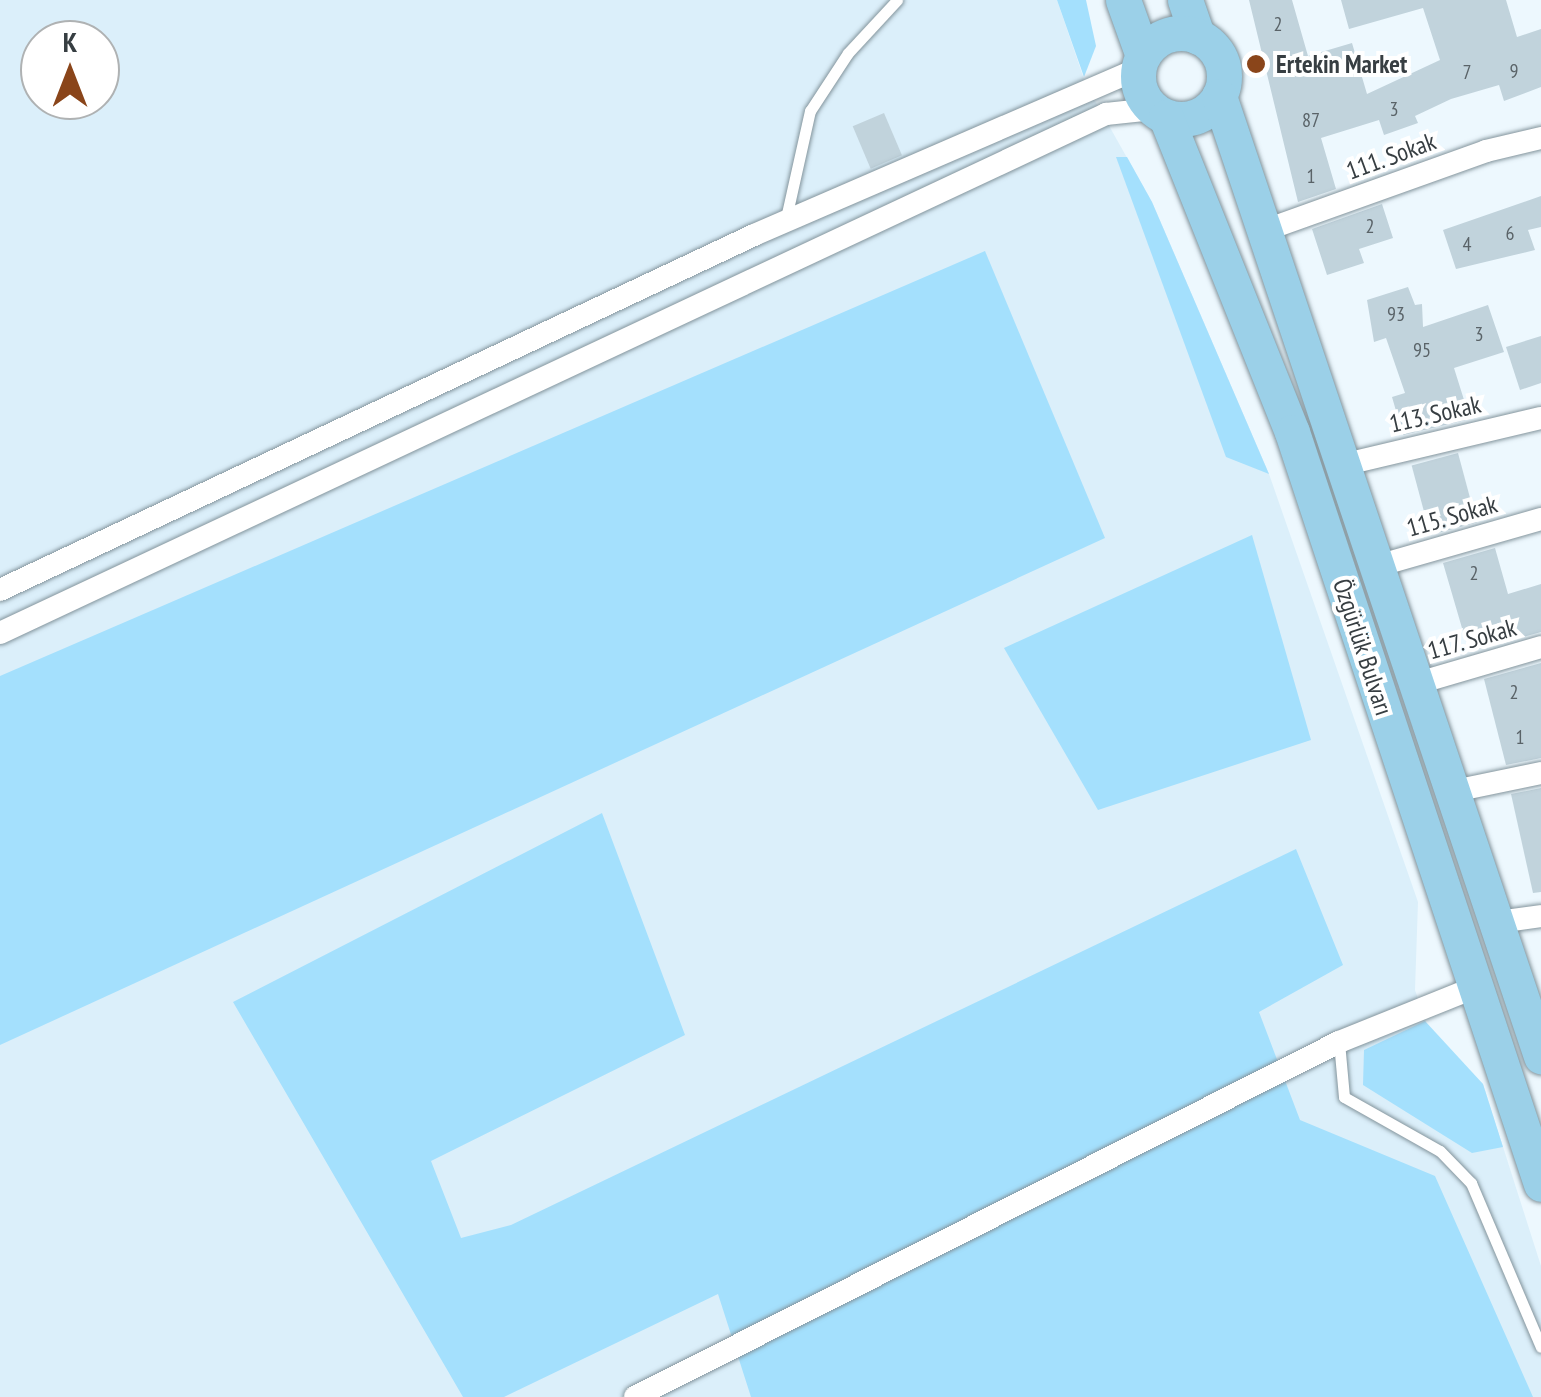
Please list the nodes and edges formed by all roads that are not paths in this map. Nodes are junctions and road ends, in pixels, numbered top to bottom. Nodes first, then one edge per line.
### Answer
1 (897, 0) edge
2 (1123, 0) edge
3 (1185, 0) edge
4 (1198, 36) junction
5 (1140, 62) junction
6 (1219, 96) junction
7 (1160, 113) junction
8 (1541, 138) edge
9 (785, 222) junction
10 (1262, 231) junction
11 (1541, 418) edge
12 (1342, 465) junction
13 (1541, 519) edge
14 (1378, 566) junction
15 (0, 590) edge
16 (0, 633) edge
17 (1541, 647) edge
18 (1418, 683) junction
19 (1541, 773) edge
20 (1454, 791) junction
21 (1541, 916) edge
22 (1498, 922) junction
23 (1476, 987) junction
24 (1338, 1042) junction
25 (1541, 1056) edge
26 (1541, 1184) edge
27 (1541, 1347) edge
28 (634, 1397) edge

1 - 9 lane
2 - 5 main road
3 - 4 main road
4 - 5 main road
4 - 6 main road
5 - 7 main road
5 - 9 street
6 - 7 main road
6 - 10 main road, Özgürlük Bulvarı
7 - 16 street
7 - 23 main road, Özgürlük Bulvarı
8 - 10 street, 111. Sokak
9 - 15 street
10 - 12 main road, Özgürlük Bulvarı
11 - 12 street, 113. Sokak
12 - 14 main road, Özgürlük Bulvarı
13 - 14 street, 115. Sokak
14 - 18 main road, Özgürlük Bulvarı
17 - 18 street, 117. Sokak
18 - 20 main road, Özgürlük Bulvarı
19 - 20 street
20 - 22 main road, Özgürlük Bulvarı
21 - 22 street
22 - 25 main road, Özgürlük Bulvarı
23 - 24 street
23 - 26 main road, Özgürlük Bulvarı
24 - 27 lane
24 - 28 street

